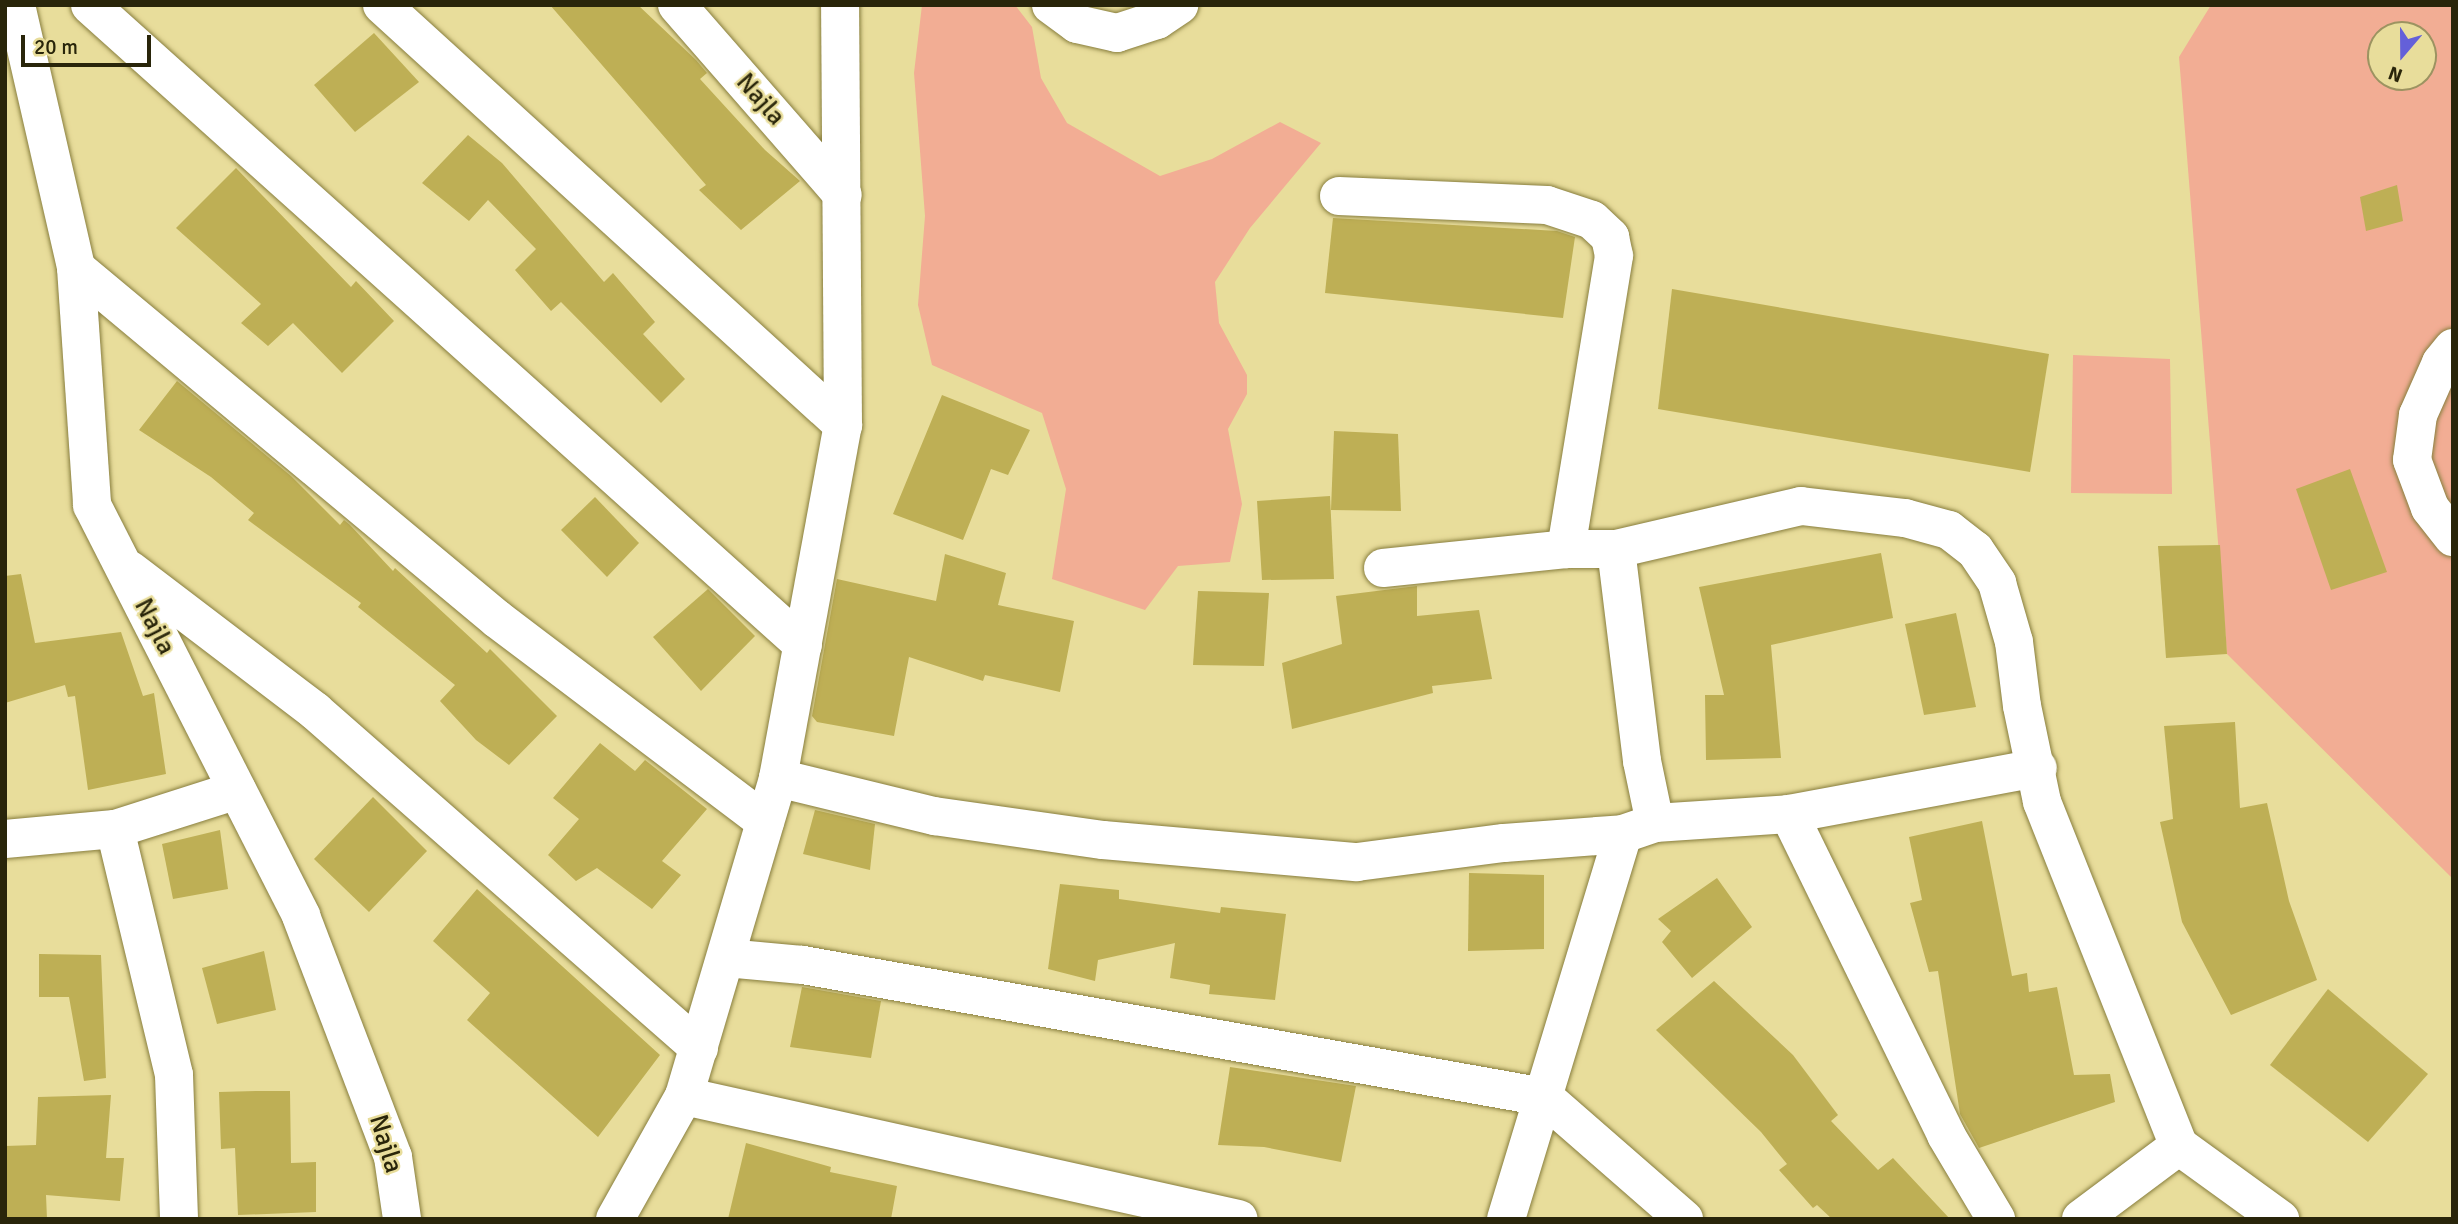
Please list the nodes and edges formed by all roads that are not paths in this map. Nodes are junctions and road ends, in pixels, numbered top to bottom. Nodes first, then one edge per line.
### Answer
1 (16, 5) edge
2 (90, 5) edge
3 (382, 5) edge
4 (677, 5) edge
5 (840, 5) edge
6 (1051, 5) edge
7 (1179, 5) edge
8 (843, 194) junction
9 (1339, 195) dead end
10 (76, 268) junction
11 (2453, 348) edge
12 (842, 425) junction
13 (2453, 537) edge
14 (1616, 549) junction
15 (1566, 550) junction
16 (121, 563) junction
17 (1383, 568) dead end
18 (803, 645) junction
19 (2038, 768) junction
20 (778, 778) junction
21 (237, 790) junction
22 (1789, 814) junction
23 (765, 822) junction
24 (1639, 828) junction
25 (115, 830) junction
26 (5, 839) edge
27 (726, 958) junction
28 (699, 1048) junction
29 (684, 1096) junction
30 (1544, 1097) junction
31 (2179, 1146) junction
32 (179, 1219) edge
33 (402, 1219) edge
34 (615, 1219) edge
35 (1239, 1219) edge
36 (1506, 1219) edge
37 (1684, 1219) edge
38 (1996, 1219) edge
39 (2081, 1219) edge
40 (2280, 1219) edge

1 - 10 street, Najla
2 - 18 street
3 - 12 street
4 - 8 street, Najla
5 - 8 street
6 - 7 street
8 - 12 street
9 - 15 street
10 - 16 street, Najla
10 - 23 street
11 - 13 street
12 - 18 street
14 - 15 street
14 - 19 street
14 - 24 street
15 - 17 street
16 - 21 street, Najla
16 - 28 street
18 - 20 street
19 - 22 street
19 - 31 street
20 - 23 street
20 - 24 street
21 - 25 street
21 - 33 street, Najla
22 - 24 street
22 - 38 street
23 - 27 street
24 - 30 street
25 - 26 street
25 - 32 street
27 - 28 street
27 - 30 street
28 - 29 street
29 - 34 street
29 - 35 street
30 - 36 street
30 - 37 street
31 - 39 street
31 - 40 street

